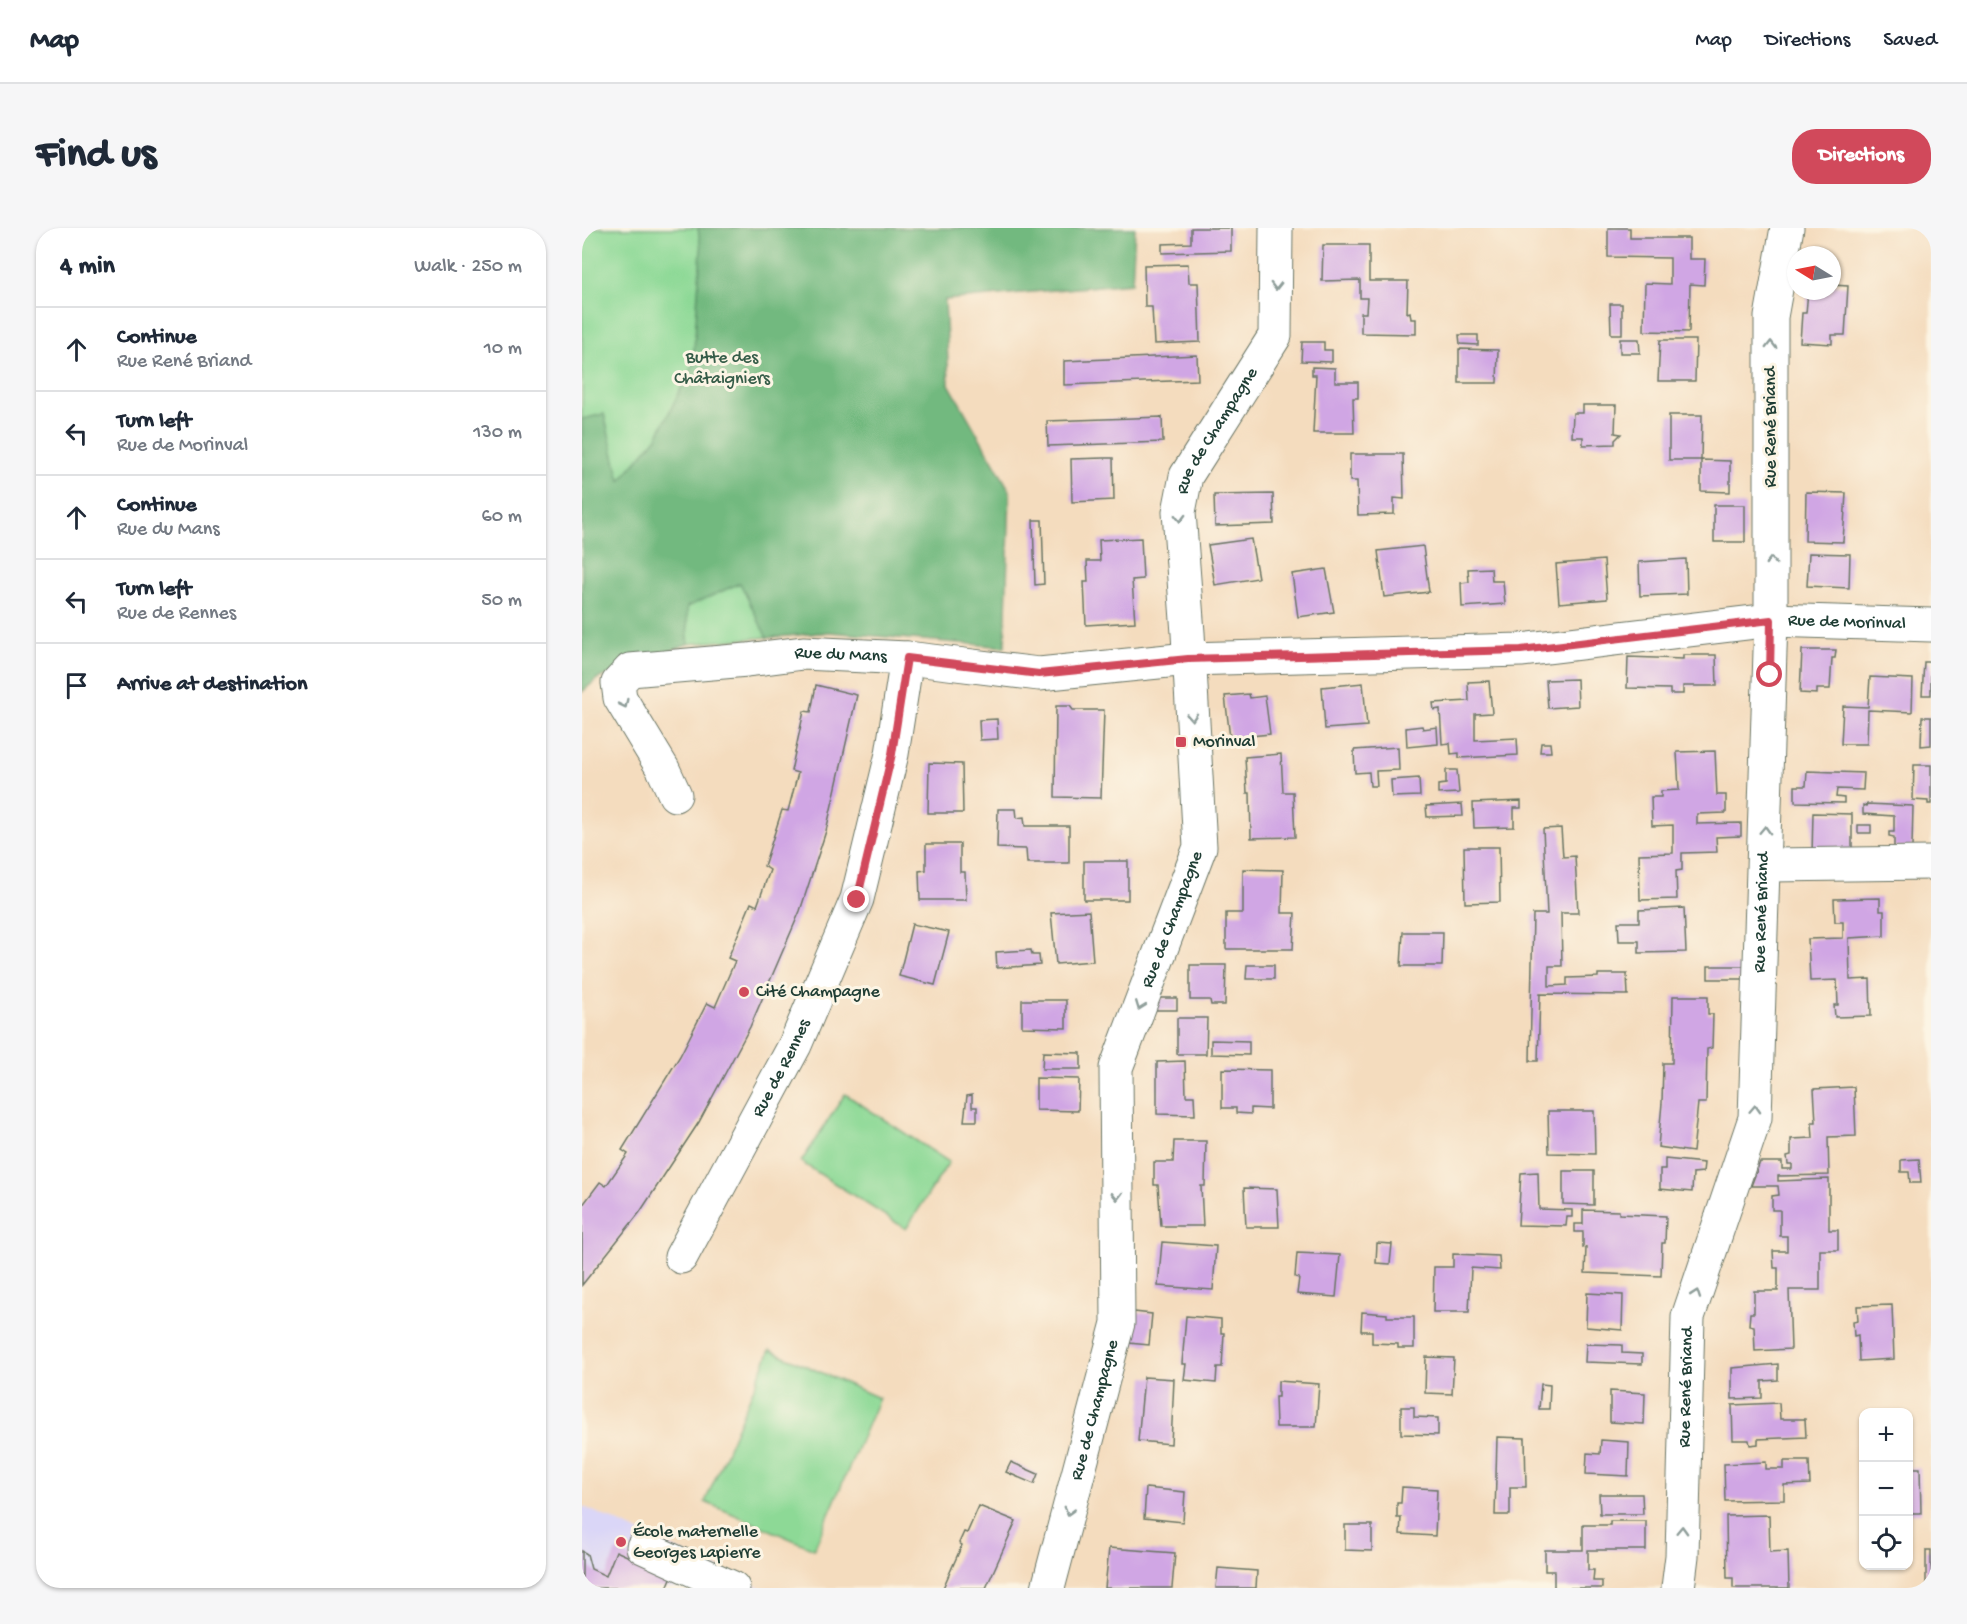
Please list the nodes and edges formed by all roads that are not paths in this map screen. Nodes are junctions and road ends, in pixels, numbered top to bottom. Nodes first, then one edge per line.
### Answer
1 (1276, 228) edge
2 (1787, 228) edge
3 (1771, 620) junction
4 (1931, 625) edge
5 (907, 658) junction
6 (1188, 659) junction
7 (675, 795) dead end
8 (1931, 862) edge
9 (1764, 865) junction
10 (681, 1257) dead end
11 (643, 1547) dead end
12 (733, 1588) edge
13 (1048, 1588) edge
14 (1678, 1588) edge

1 -> 6 street, Rue de Champagne
3 -> 2 street, Rue René Briand
3 - 4 street, Rue de Morinval
3 - 6 street, Rue de Morinval
9 -> 3 street, Rue René Briand
5 - 6 street, Rue du Mans
5 -> 7 street, Rue du Mans
5 - 10 street, Rue de Rennes
6 -> 13 street, Rue de Champagne
8 - 9 street
14 -> 9 street, Rue René Briand
11 - 12 street

